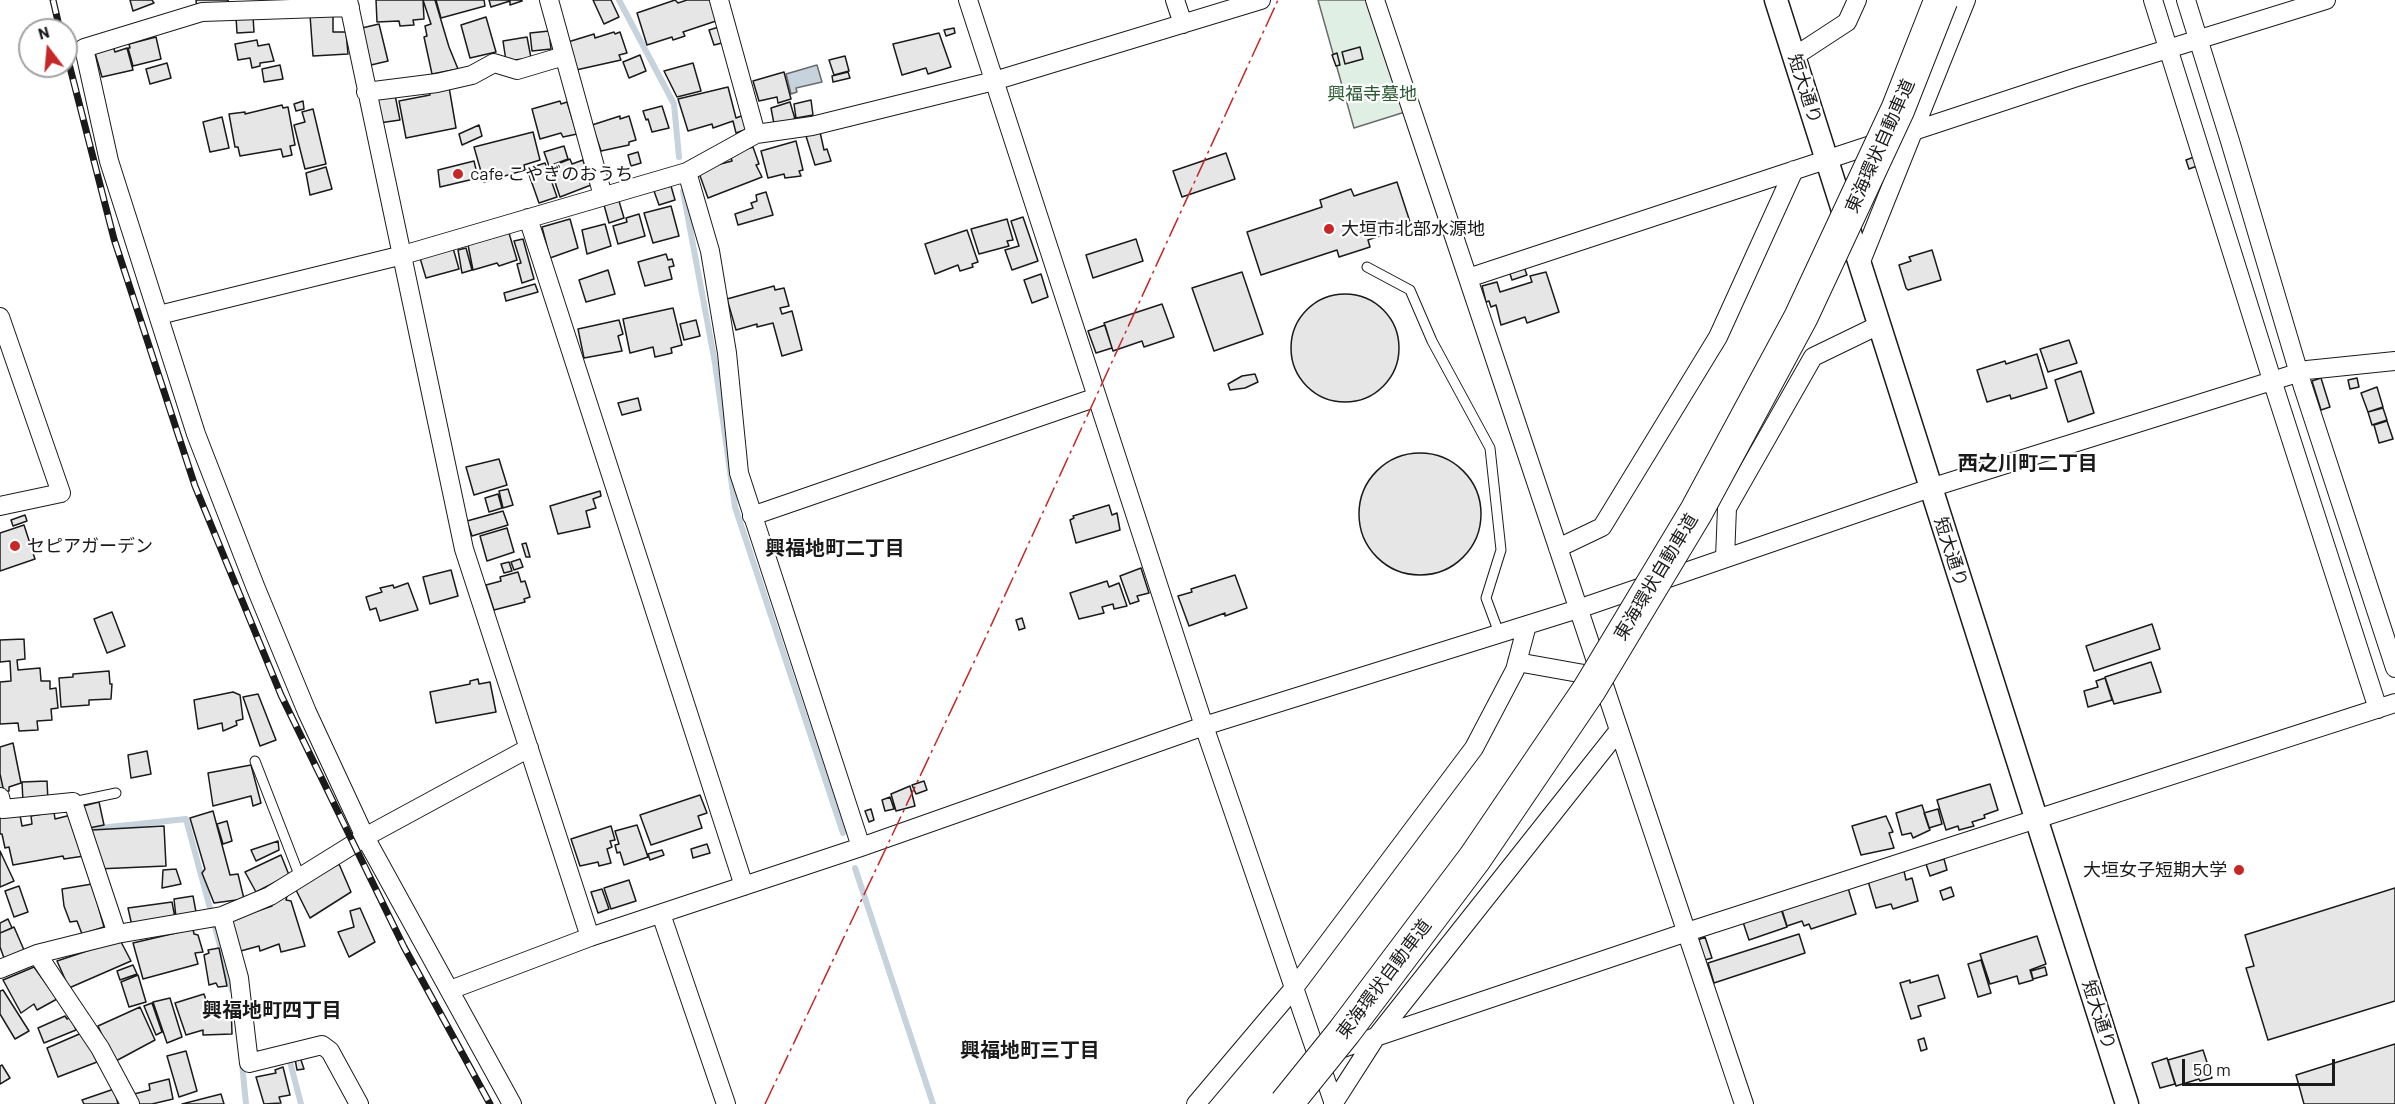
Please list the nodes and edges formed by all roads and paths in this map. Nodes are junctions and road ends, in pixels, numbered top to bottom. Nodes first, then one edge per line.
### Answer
1 (549, 0) edge
2 (719, 0) edge
3 (968, 0) edge
4 (1175, 0) edge
5 (1260, 0) edge
6 (1375, 0) edge
7 (1776, 0) edge
8 (1857, 0) edge
9 (1941, 0) edge
10 (1966, 0) edge
11 (2153, 0) edge
12 (2186, 0) edge
13 (2326, 0) edge
14 (349, 3) edge
15 (1183, 24) junction
16 (2184, 44) junction
17 (564, 56) junction
18 (1795, 56) junction
19 (994, 81) junction
20 (366, 92) junction
21 (1913, 133) junction
22 (756, 134) junction
23 (1828, 159) junction
24 (1794, 170) junction
25 (687, 172) junction
26 (603, 196) junction
27 (528, 218) junction
28 (403, 255) junction
29 (1860, 264) junction
30 (1367, 267) dead end
31 (1468, 278) junction
32 (159, 315) junction
33 (0, 317) edge
34 (1879, 325) junction
35 (2395, 361) edge
36 (2287, 376) junction
37 (1097, 397) junction
38 (1930, 488) junction
39 (0, 506) edge
40 (752, 516) junction
41 (1558, 548) junction
42 (1725, 558) junction
43 (1578, 609) junction
44 (1527, 625) junction
45 (1499, 633) junction
46 (1517, 662) junction
47 (2395, 668) edge
48 (1601, 677) junction
49 (2386, 706) edge
50 (1204, 726) junction
51 (1619, 730) junction
52 (529, 748) junction
53 (255, 761) dead end
54 (116, 793) dead end
55 (0, 797) edge
56 (73, 802) junction
57 (2036, 818) junction
58 (365, 837) junction
59 (861, 847) junction
60 (300, 877) junction
61 (744, 886) junction
62 (661, 914) junction
63 (222, 916) junction
64 (1687, 932) junction
65 (117, 934) junction
66 (590, 937) junction
67 (37, 954) junction
68 (0, 969) edge
69 (1294, 987) junction
70 (450, 990) junction
71 (1377, 1037) junction
72 (1318, 1057) junction
73 (130, 1104) edge
74 (359, 1104) edge
75 (512, 1104) edge
76 (726, 1104) edge
77 (1197, 1104) edge
78 (1286, 1104) edge
79 (1333, 1104) edge
80 (1744, 1104) edge
81 (2127, 1104) edge

1 - 17 street
2 - 22 street
3 - 19 street
4 - 15 street
5 - 15 street
6 - 31 street
7 - 18 street, 短大通り
8 - 18 street
9 - 78 highway, 東海環状自動車道, bridge
10 - 21 street
11 - 16 street
12 - 16 street
13 - 16 street
14 - 20 street
14 - 32 street
15 - 19 street
16 - 21 street
16 - 36 street
16 - 36 street
17 - 20 street
17 - 26 street
18 - 23 street, 短大通り
19 - 22 street
19 - 37 street
20 - 28 street
21 - 23 street
21 - 29 street
22 - 25 street
23 - 24 street
23 - 29 street, 短大通り
24 - 31 street
24 - 41 street
25 - 26 street
25 - 40 street
26 - 27 street
27 - 28 street
27 - 61 street
28 - 32 street
28 - 52 street
29 - 34 street, 短大通り
30 - 45 lane
31 - 41 street
32 - 58 street
33 - 39 street
34 - 38 street, 短大通り
34 - 42 street
35 - 36 street
36 - 38 street
36 - 47 street
36 - 49 street
37 - 40 street
37 - 50 street
38 - 42 street
38 - 57 street, 短大通り
40 - 59 street
41 - 43 street
42 - 43 street
43 - 44 street
43 - 48 street
44 - 45 street
44 - 46 street
45 - 50 street
46 - 48 street
46 - 69 street
48 - 51 street
49 - 57 street
50 - 59 street
50 - 69 street
51 - 64 street
51 - 71 street
52 - 58 street
52 - 66 street
53 - 60 lane
54 - 56 lane
55 - 56 street
56 - 65 street
57 - 64 street
57 - 81 street, 短大通り
58 - 60 street
58 - 70 street
59 - 61 street
60 - 63 street
61 - 62 street
62 - 66 street
62 - 76 street
63 - 65 street
63 - 74 street
64 - 71 street
64 - 80 street
65 - 67 street
66 - 70 street
67 - 68 street
67 - 73 street
69 - 72 street
69 - 77 street
70 - 75 street
71 - 72 street
71 - 79 street
72 - 79 street

